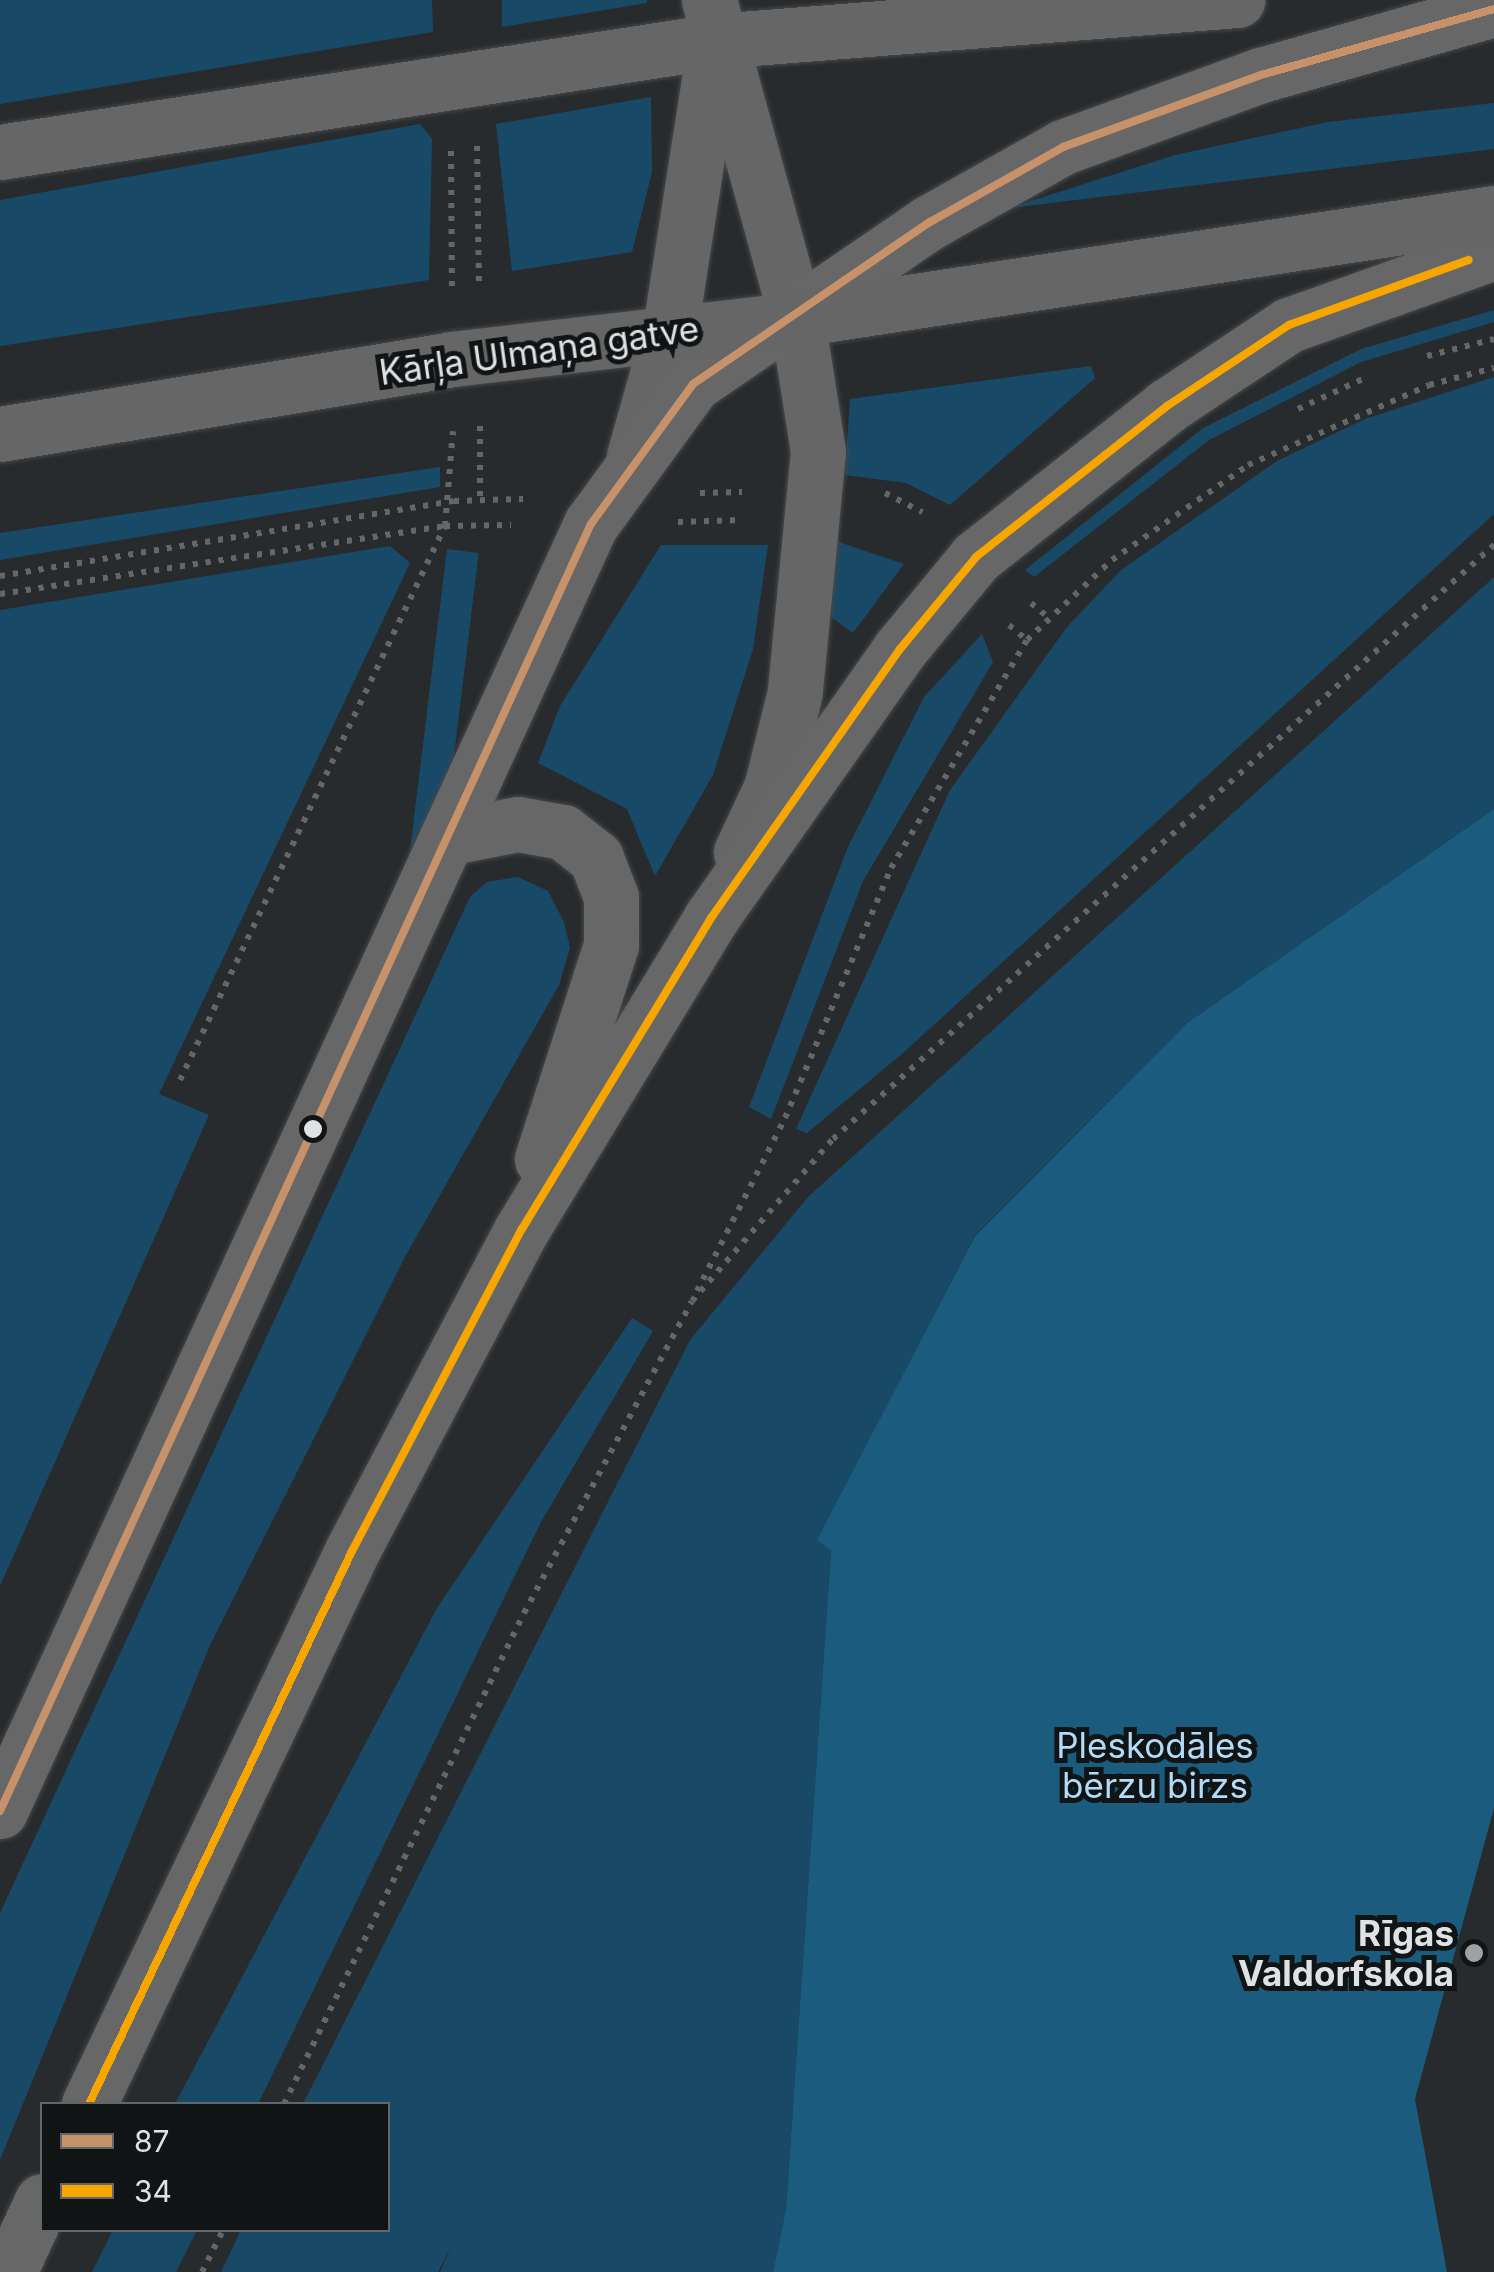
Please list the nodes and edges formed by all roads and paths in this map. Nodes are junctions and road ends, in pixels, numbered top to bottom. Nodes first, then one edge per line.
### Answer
1 (1237, 0) edge
2 (1494, 9) edge
3 (712, 20) edge
4 (464, 78) junction
5 (0, 152) edge
6 (1494, 213) edge
7 (1494, 252) edge
8 (797, 319) junction
9 (670, 329) junction
10 (1494, 339) edge
11 (466, 358) junction
12 (1418, 359) dead end
13 (1494, 368) edge
14 (1381, 370) dead end
15 (1281, 418) dead end
16 (0, 434) edge
17 (634, 456) junction
18 (480, 500) dead end
19 (454, 501) junction
20 (1494, 546) edge
21 (0, 576) edge
22 (1046, 592) dead end
23 (1032, 604) dead end
24 (452, 837) junction
25 (710, 918) junction
26 (180, 1080) dead end
27 (522, 1229) junction
28 (692, 1301) junction
29 (15, 1758) edge
30 (0, 1811) edge
31 (89, 2102) edge
32 (285, 2102) edge
33 (40, 2205) edge
34 (222, 2232) edge
35 (9, 2272) edge
36 (202, 2272) edge

1 - 3 highway
2 - 8 main road
3 - 4 highway
3 - 8 street
3 - 9 street
4 - 5 highway
4 - 11 path
4 - 11 path
6 - 8 highway, Kārļa Ulmaņa gatve
7 - 25 main road
8 - 9 highway, Kārļa Ulmaņa gatve
8 - 17 main road
8 - 25 street
9 - 11 highway, Kārļa Ulmaņa gatve
9 - 17 street
10 - 12 path
11 - 16 highway, Kārļa Ulmaņa gatve
11 - 18 path
11 - 19 path
13 - 28 path
14 - 15 path
17 - 24 main road
19 - 21 path
19 - 26 path
20 - 28 path
22 - 23 path
24 - 27 main road
24 - 29 main road
25 - 27 main road
27 - 31 main road
28 - 32 path
29 - 30 main road
33 - 35 main road
34 - 36 path

